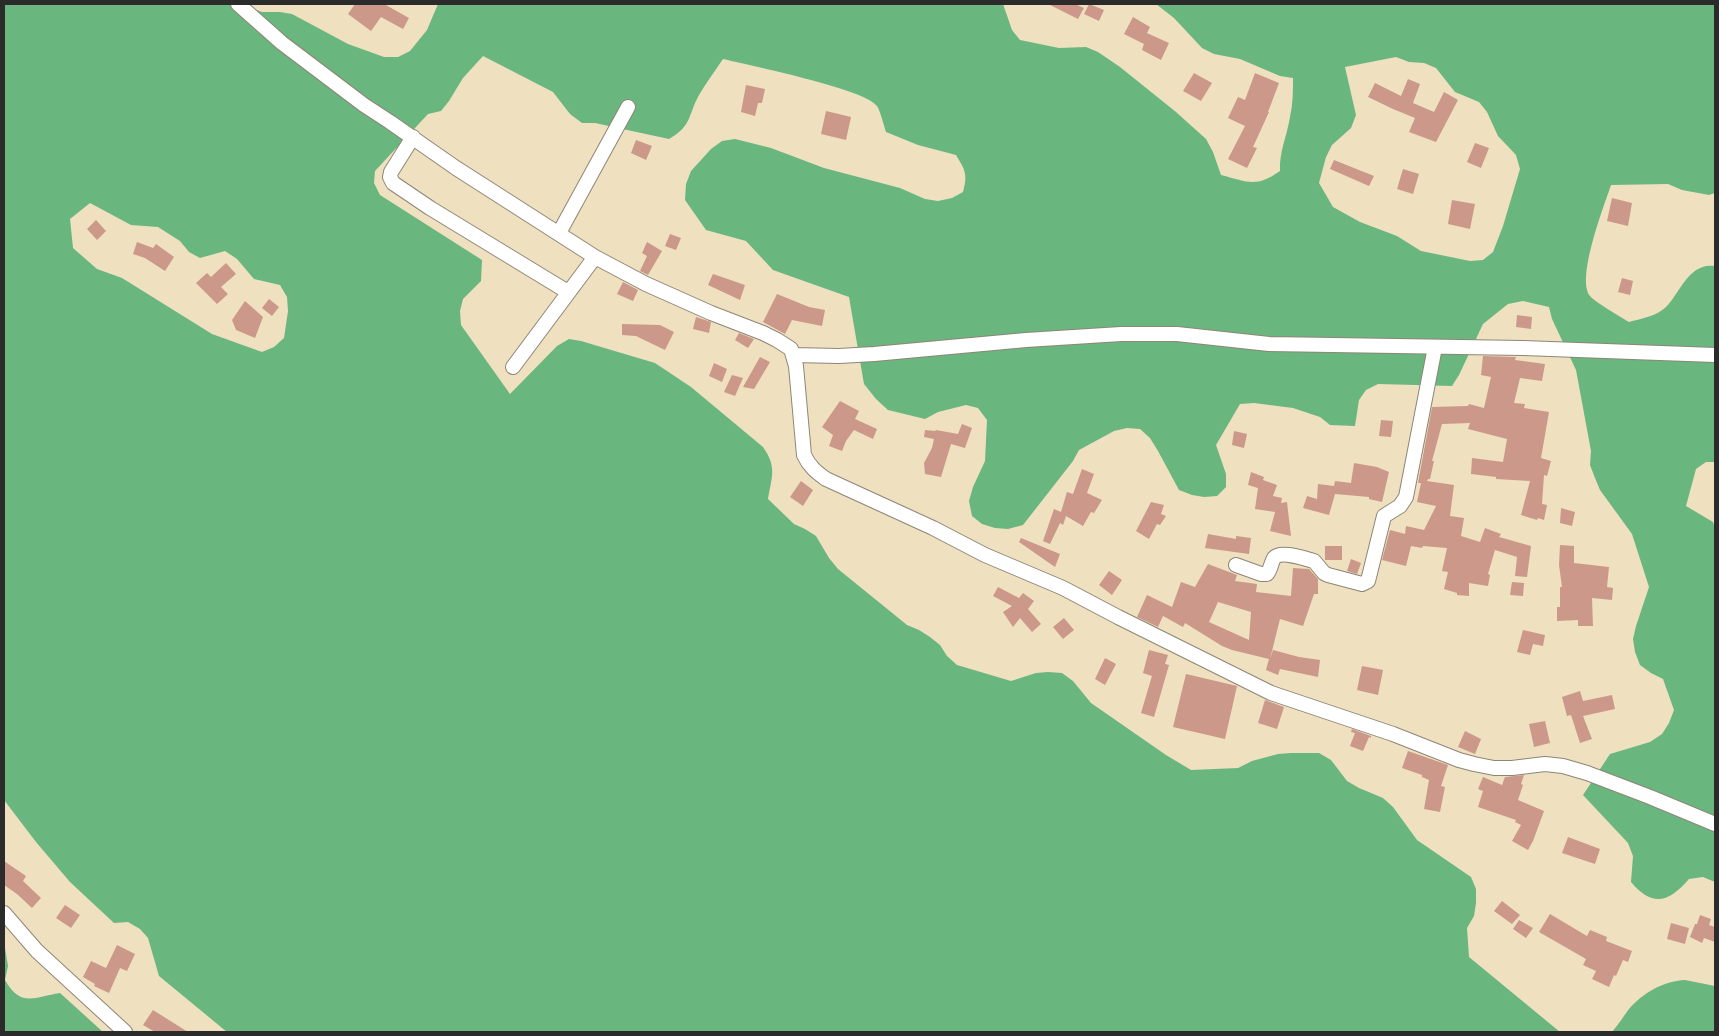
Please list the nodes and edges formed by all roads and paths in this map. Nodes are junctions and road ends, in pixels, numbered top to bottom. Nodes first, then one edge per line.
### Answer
1 (238, 4) edge
2 (628, 107) dead end
3 (413, 138) junction
4 (558, 233) junction
5 (595, 257) junction
6 (568, 292) junction
7 (1435, 347) junction
8 (794, 354) junction
9 (1715, 355) edge
10 (513, 367) dead end
11 (1236, 565) dead end
12 (1715, 824) edge
13 (4, 913) edge
14 (125, 1032) edge

1 - 3 street
2 - 4 street
3 - 4 street
3 - 6 street
4 - 5 street
5 - 6 street
5 - 8 street
6 - 10 street
7 - 8 street
7 - 9 street
7 - 11 street
8 - 12 street
13 - 14 street

